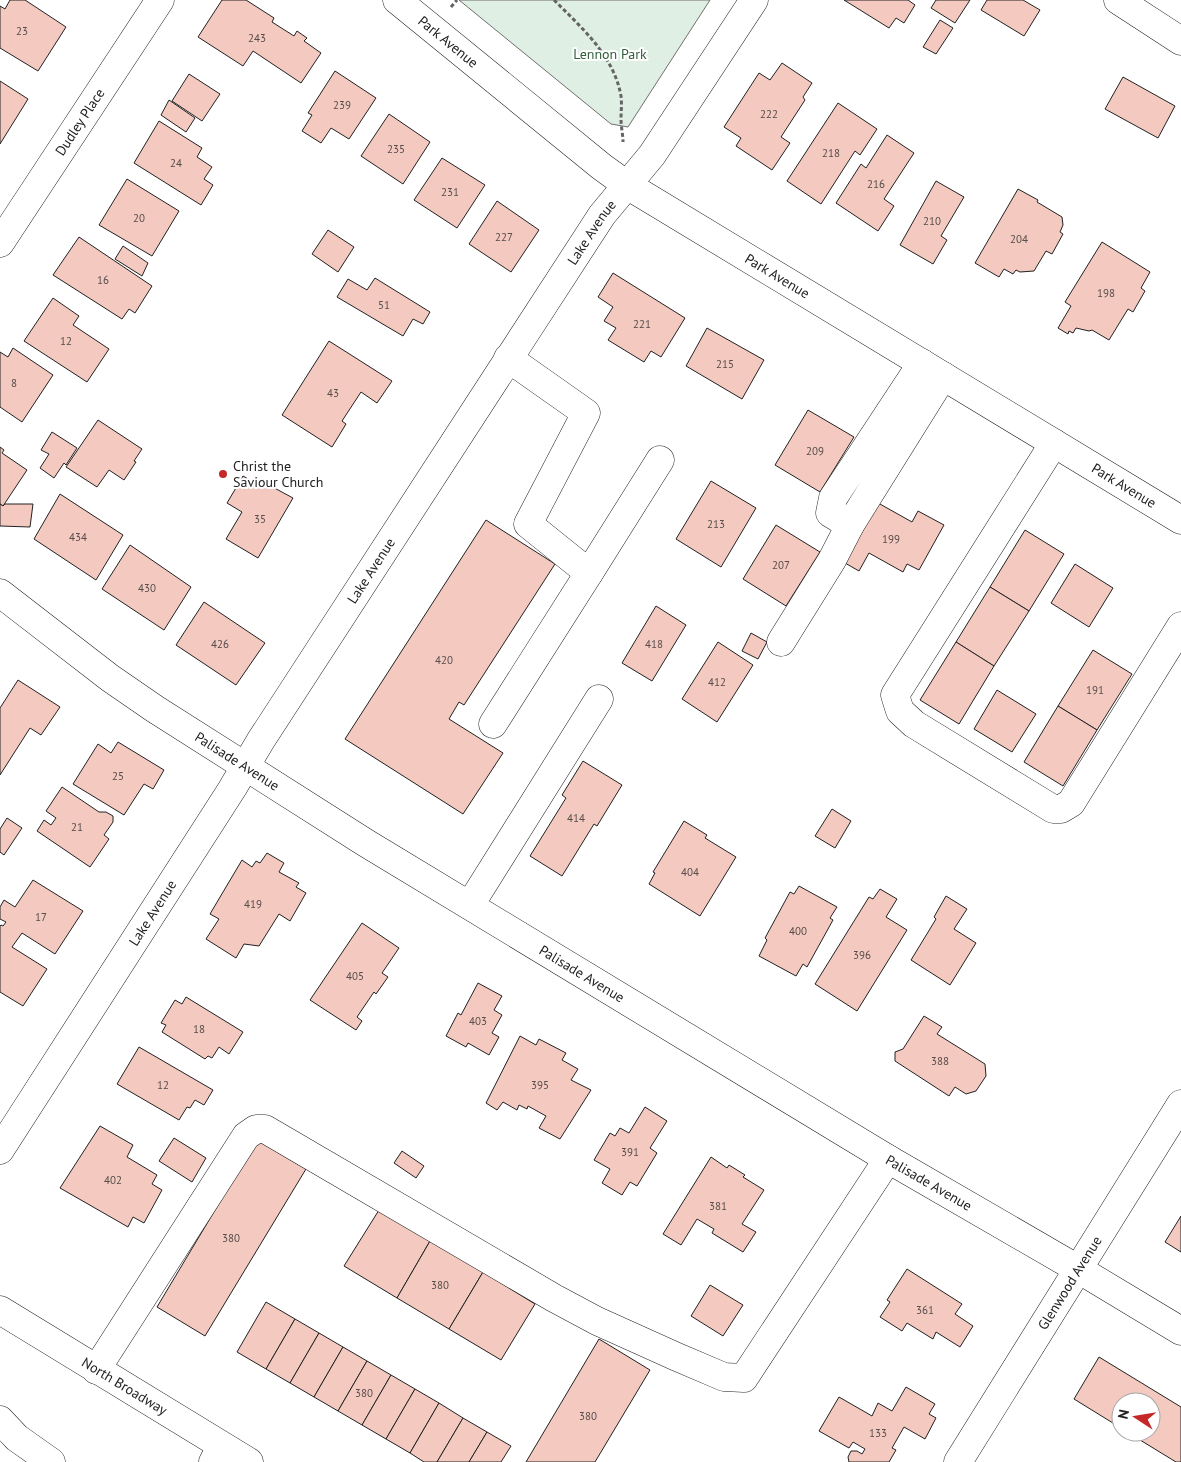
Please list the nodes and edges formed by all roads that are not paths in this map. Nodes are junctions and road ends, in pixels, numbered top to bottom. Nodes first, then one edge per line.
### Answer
1 (160, 0) edge
2 (397, 0) edge
3 (754, 0) edge
4 (1118, 0) edge
5 (1181, 41) edge
6 (627, 185) junction
7 (0, 244) edge
8 (508, 358) junction
9 (933, 370) junction
10 (1054, 443) junction
11 (660, 460) dead end
12 (1181, 520) edge
13 (589, 574) junction
14 (0, 593) edge
15 (1181, 626) edge
16 (781, 642) dead end
17 (599, 699) dead end
18 (493, 724) dead end
19 (246, 766) junction
20 (470, 906) junction
21 (1181, 1104) edge
22 (0, 1150) edge
23 (888, 1159) junction
24 (1078, 1269) junction
25 (0, 1310) edge
26 (1181, 1331) edge
27 (96, 1370) junction
28 (0, 1420) edge
29 (217, 1454) edge
30 (51, 1462) edge
31 (249, 1462) edge
32 (958, 1462) edge

1 - 7 street, Dudley Place
2 - 6 street, Park Avenue
3 - 6 street, Lake Avenue
4 - 5 street
6 - 8 street, Lake Avenue
6 - 9 street, Park Avenue
8 - 13 street
8 - 19 street, Lake Avenue
9 - 10 street, Park Avenue
9 - 16 street
10 - 12 street, Park Avenue
10 - 15 street
11 - 13 street
13 - 18 street
14 - 19 street, Palisade Avenue
17 - 20 street
19 - 20 street, Palisade Avenue
19 - 22 street, Lake Avenue
20 - 23 street, Palisade Avenue
21 - 24 street, Glenwood Avenue
23 - 24 street, Palisade Avenue
23 - 27 street
24 - 26 street, Palisade Avenue
24 - 32 street, Glenwood Avenue
25 - 27 street, North Broadway
27 - 29 street, North Broadway
28 - 30 street
29 - 31 street, North Broadway

